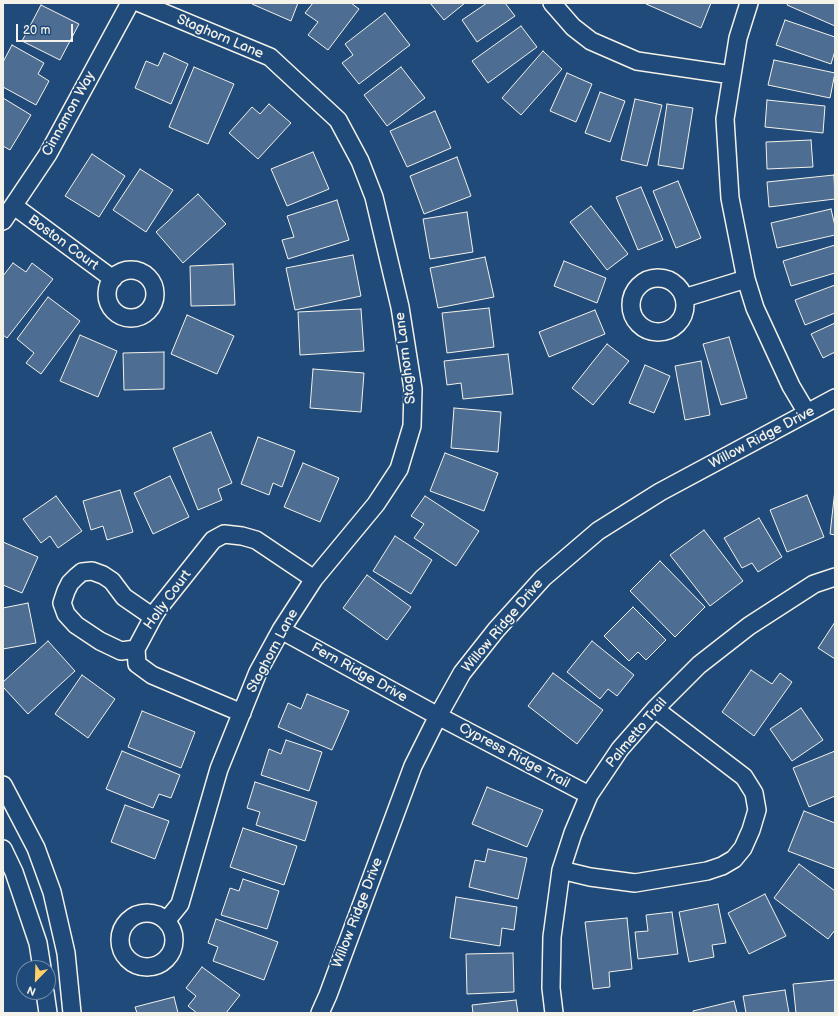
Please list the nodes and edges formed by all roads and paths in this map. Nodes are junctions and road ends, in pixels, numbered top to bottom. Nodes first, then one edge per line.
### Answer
1 (130, 3) edge
2 (140, 3) edge
3 (552, 3) edge
4 (749, 3) edge
5 (732, 75) junction
6 (14, 206) junction
7 (3, 222) edge
8 (113, 279) dead end
9 (746, 279) junction
10 (684, 298) dead end
11 (835, 398) edge
12 (807, 414) junction
13 (835, 577) edge
14 (314, 579) junction
15 (153, 617) junction
16 (281, 630) junction
17 (136, 649) junction
18 (655, 709) junction
19 (242, 713) junction
20 (438, 716) junction
21 (3, 785) edge
22 (589, 795) junction
23 (3, 849) edge
24 (561, 870) junction
25 (167, 920) dead end
26 (41, 960) edge
27 (46, 1000) edge
28 (48, 1013) edge
29 (72, 1013) edge
30 (320, 1013) edge
31 (554, 1013) edge

1 - 6 street, Cinnamon Way
2 - 14 street, Staghorn Lane
3 - 5 street
4 - 5 street
5 - 9 street
6 - 7 street, Cinnamon Way
6 - 8 street, Boston Court
9 - 10 street
9 - 12 street
11 - 12 street, Willow Ridge Drive
12 - 20 street, Willow Ridge Drive
13 - 18 street, Palmetto Trail
14 - 15 street, Holly Court
14 - 16 street, Staghorn Lane
15 - 17 street, Holly Court
15 - 17 street
16 - 19 street, Staghorn Lane
16 - 20 street, Fern Ridge Drive
17 - 19 street
18 - 22 street, Palmetto Trail
18 - 24 street
19 - 25 street, Staghorn Lane
20 - 22 street, Cypress Ridge Trail
20 - 30 street, Willow Ridge Drive
21 - 29 street
22 - 24 street, Palmetto Trail
23 - 26 street
24 - 31 street, Palmetto Trail
27 - 28 street

